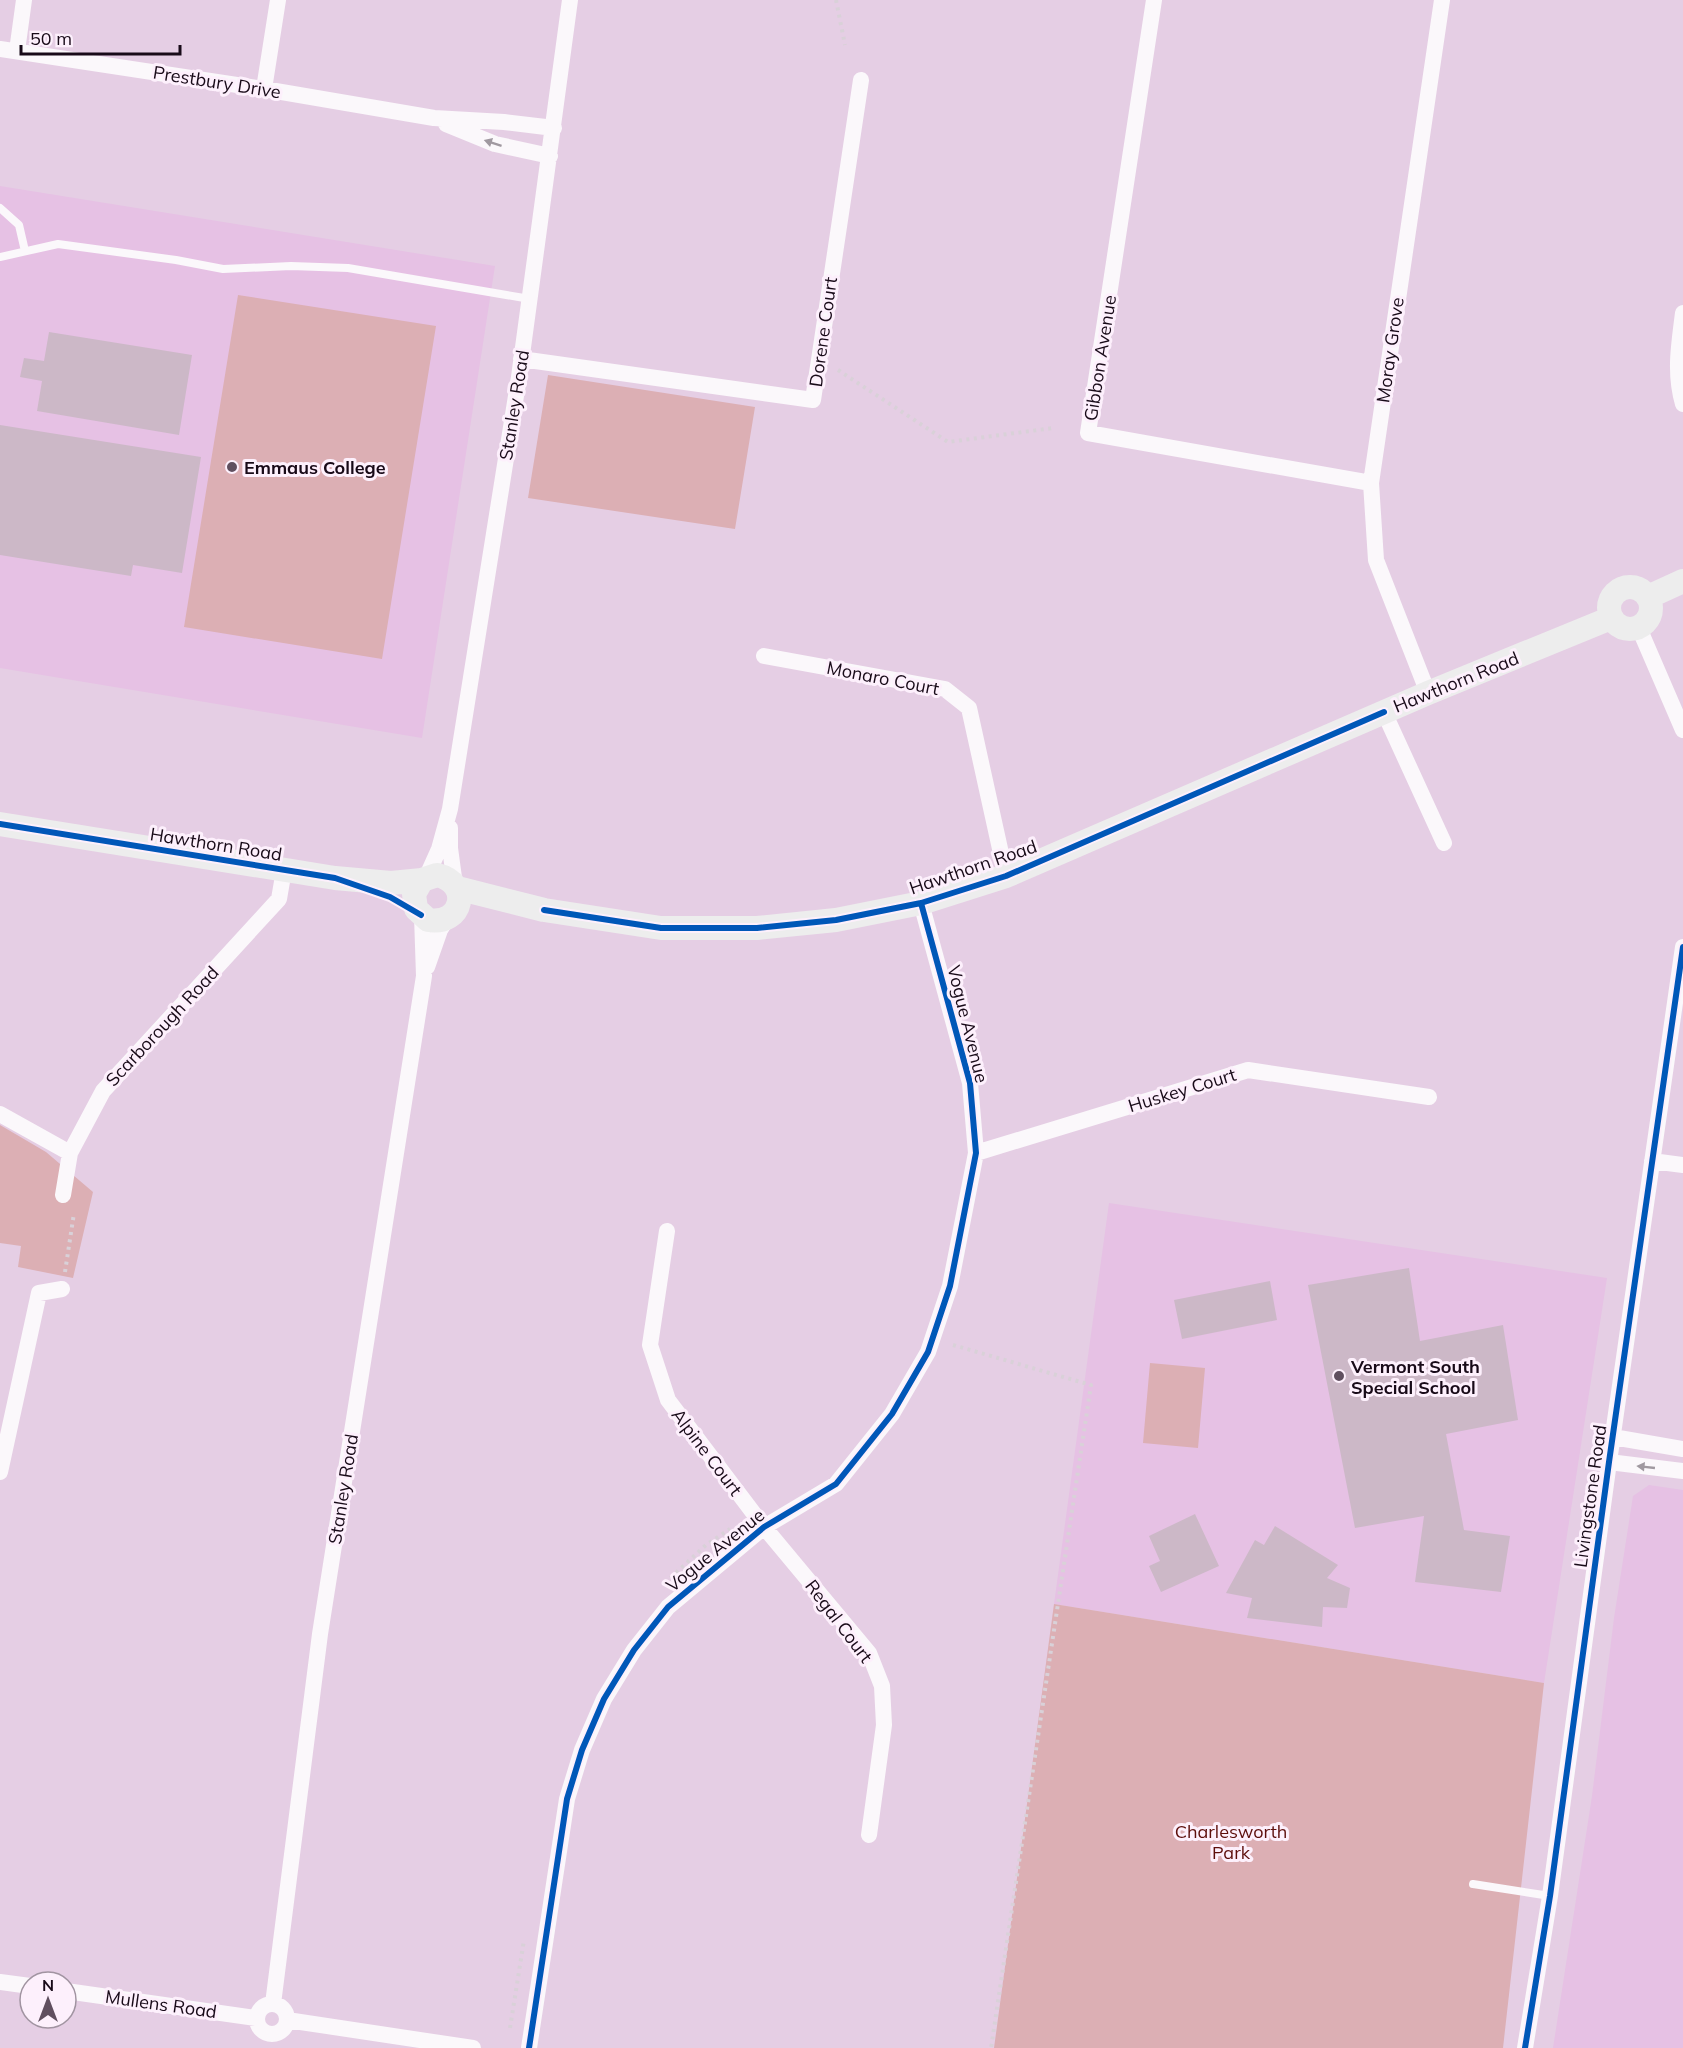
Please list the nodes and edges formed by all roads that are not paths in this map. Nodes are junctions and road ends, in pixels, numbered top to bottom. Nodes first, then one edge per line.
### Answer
1 (24, 0) edge
2 (278, 0) edge
3 (570, 0) edge
4 (1154, 0) edge
5 (1442, 0) edge
6 (8, 50) edge
7 (861, 80) dead end
8 (264, 89) junction
9 (434, 118) junction
10 (554, 128) junction
11 (550, 156) junction
12 (0, 208) edge
13 (25, 251) junction
14 (0, 257) edge
15 (530, 299) junction
16 (1683, 313) edge
17 (521, 359) junction
18 (1683, 404) edge
19 (1371, 483) junction
20 (1683, 581) edge
21 (1648, 597) junction
22 (1611, 618) junction
23 (1639, 628) junction
24 (764, 656) dead end
25 (1428, 693) junction
26 (1384, 712) junction
27 (1683, 730) edge
28 (450, 809) junction
29 (0, 824) edge
30 (1444, 843) dead end
31 (284, 870) junction
32 (1006, 876) junction
33 (335, 878) junction
34 (424, 879) junction
35 (456, 887) junction
36 (921, 903) junction
37 (544, 910) junction
38 (422, 916) junction
39 (449, 917) junction
40 (1683, 947) edge
41 (424, 976) junction
42 (1429, 1097) dead end
43 (0, 1114) edge
44 (70, 1153) junction
45 (976, 1153) junction
46 (1653, 1161) junction
47 (1683, 1166) edge
48 (63, 1195) dead end
49 (667, 1231) dead end
50 (63, 1282) road end
51 (5, 1430) edge
52 (1613, 1437) junction
53 (1683, 1449) edge
54 (1609, 1462) junction
55 (1683, 1471) edge
56 (0, 1472) edge
57 (764, 1527) junction
58 (869, 1835) dead end
59 (1473, 1884) dead end
60 (1550, 1896) junction
61 (0, 1982) edge
62 (18, 1984) edge
63 (78, 1993) edge
64 (273, 2004) junction
65 (256, 2018) junction
66 (287, 2020) junction
67 (269, 2041) edge
68 (473, 2048) edge
69 (529, 2048) edge
70 (1525, 2048) edge

1 - 6 street
2 - 8 street
3 - 10 street, Stanley Road
4 - 19 street, Gibbon Avenue
5 - 19 street, Moray Grove
6 - 8 street, Prestbury Drive
7 - 17 street, Dorene Court
8 - 9 street, Prestbury Drive
9 - 10 street, Prestbury Drive
11 -> 9 street, Prestbury Drive
10 - 11 street, Stanley Road
11 - 15 street, Stanley Road
12 - 13 lane
13 - 14 lane
13 - 15 lane
15 - 17 street, Stanley Road
16 - 18 street
17 - 28 street, Stanley Road
19 - 25 street, Moray Grove
20 - 21 main road
21 - 22 main road
21 - 23 main road
22 - 23 main road
22 - 25 main road, Hawthorn Road
23 - 27 street
24 - 32 street, Monaro Court
25 - 26 main road, Hawthorn Road
26 - 30 street
26 - 32 main road, Hawthorn Road
28 - 34 street, Stanley Road
28 - 35 street, Stanley Road
29 - 31 main road, Hawthorn Road
31 - 33 main road, Hawthorn Road
31 - 44 street, Scarborough Road
32 - 36 main road, Hawthorn Road
33 - 34 main road, Hawthorn Road
33 - 38 main road, Hawthorn Road
34 - 35 main road
34 - 38 main road
35 - 37 main road, Hawthorn Road
35 - 39 main road
36 - 37 main road, Hawthorn Road
36 - 45 street, Vogue Avenue
37 - 39 main road, Hawthorn Road
38 - 39 main road
38 - 41 street, Stanley Road
39 - 41 street, Stanley Road
40 - 46 street, Livingstone Road
41 - 64 street, Stanley Road
42 - 45 street, Huskey Court
43 - 44 street
44 - 48 street, Scarborough Road
45 - 57 street, Vogue Avenue
46 - 47 street
46 - 52 street, Livingstone Road
49 - 57 street, Alpine Court
50 - 51 street
51 - 56 street
52 - 53 street
52 - 54 street, Livingstone Road
55 -> 54 street
54 - 60 street, Livingstone Road
57 - 58 street, Regal Court
57 - 69 street, Vogue Avenue
59 - 60 lane
60 - 70 street, Livingstone Road
61 - 62 street
63 - 65 street, Mullens Road
64 - 65 street
64 - 66 street
65 - 67 street
66 - 67 street
66 - 68 street

